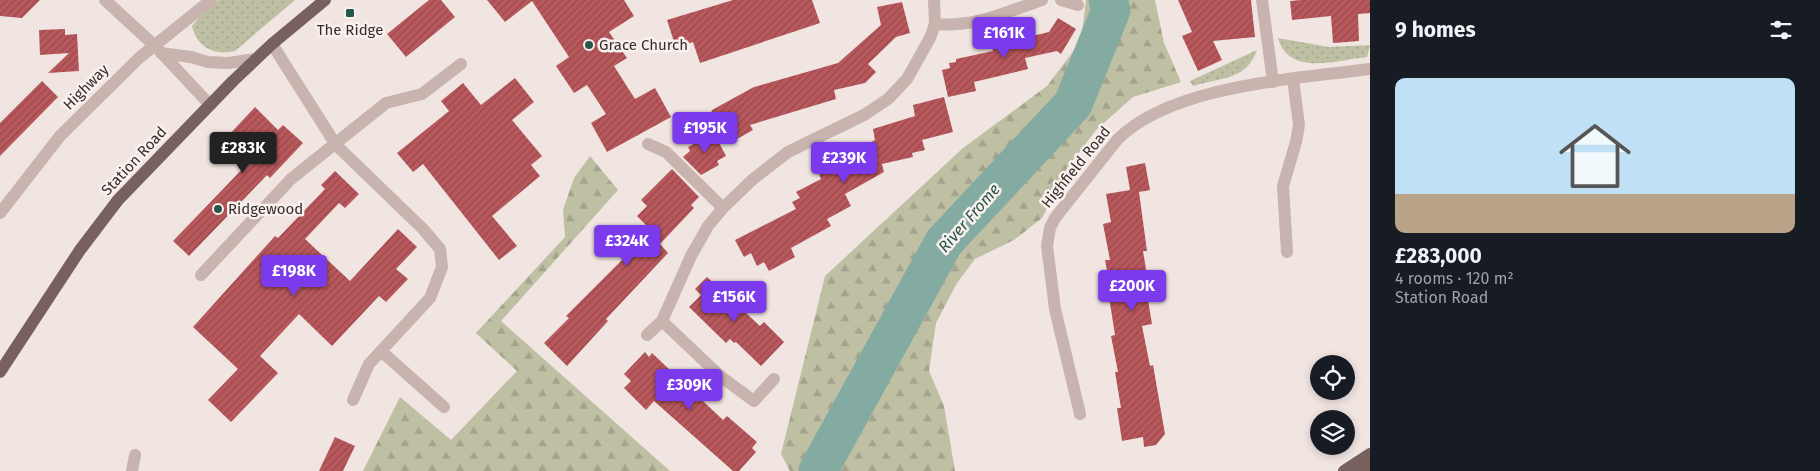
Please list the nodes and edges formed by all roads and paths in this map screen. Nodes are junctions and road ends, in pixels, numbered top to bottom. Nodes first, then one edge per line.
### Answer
1 (105, 0) edge
2 (211, 0) edge
3 (325, 0) edge
4 (934, 0) edge
5 (1042, 0) edge
6 (1061, 0) edge
7 (1262, 0) edge
8 (1078, 4) dead end
9 (934, 24) junction
10 (272, 44) junction
11 (158, 49) junction
12 (256, 58) junction
13 (461, 64) dead end
14 (1370, 69) edge
15 (1293, 79) junction
16 (1273, 82) junction
17 (210, 105) junction
18 (648, 144) dead end
19 (336, 145) junction
20 (723, 208) junction
21 (0, 213) edge
22 (1287, 252) dead end
23 (201, 275) dead end
24 (662, 321) junction
25 (647, 335) dead end
26 (381, 351) junction
27 (0, 372) edge
28 (774, 379) dead end
29 (353, 400) dead end
30 (444, 407) dead end
31 (1080, 414) dead end
32 (1370, 454) edge
33 (135, 456) dead end
34 (1370, 467) edge
35 (1346, 470) edge
36 (132, 471) edge

1 - 11 street
2 - 11 street, Highway
3 - 10 main road, Station Road
4 - 9 street
5 - 9 street
6 - 8 street
7 - 16 street
9 - 20 street
10 - 12 main road, Station Road
10 - 19 street
11 - 12 street
11 - 17 street
11 - 21 street, Highway
12 - 17 main road, Station Road
13 - 19 street
14 - 15 street, Highfield Road
15 - 16 street, Highfield Road
15 - 22 street
16 - 31 street, Highfield Road
17 - 27 main road, Station Road
18 - 20 street
19 - 23 street
19 - 26 street
20 - 24 street
24 - 25 street
24 - 28 street
26 - 29 street
26 - 30 street
32 - 35 main road
33 - 36 street
34 - 35 main road

